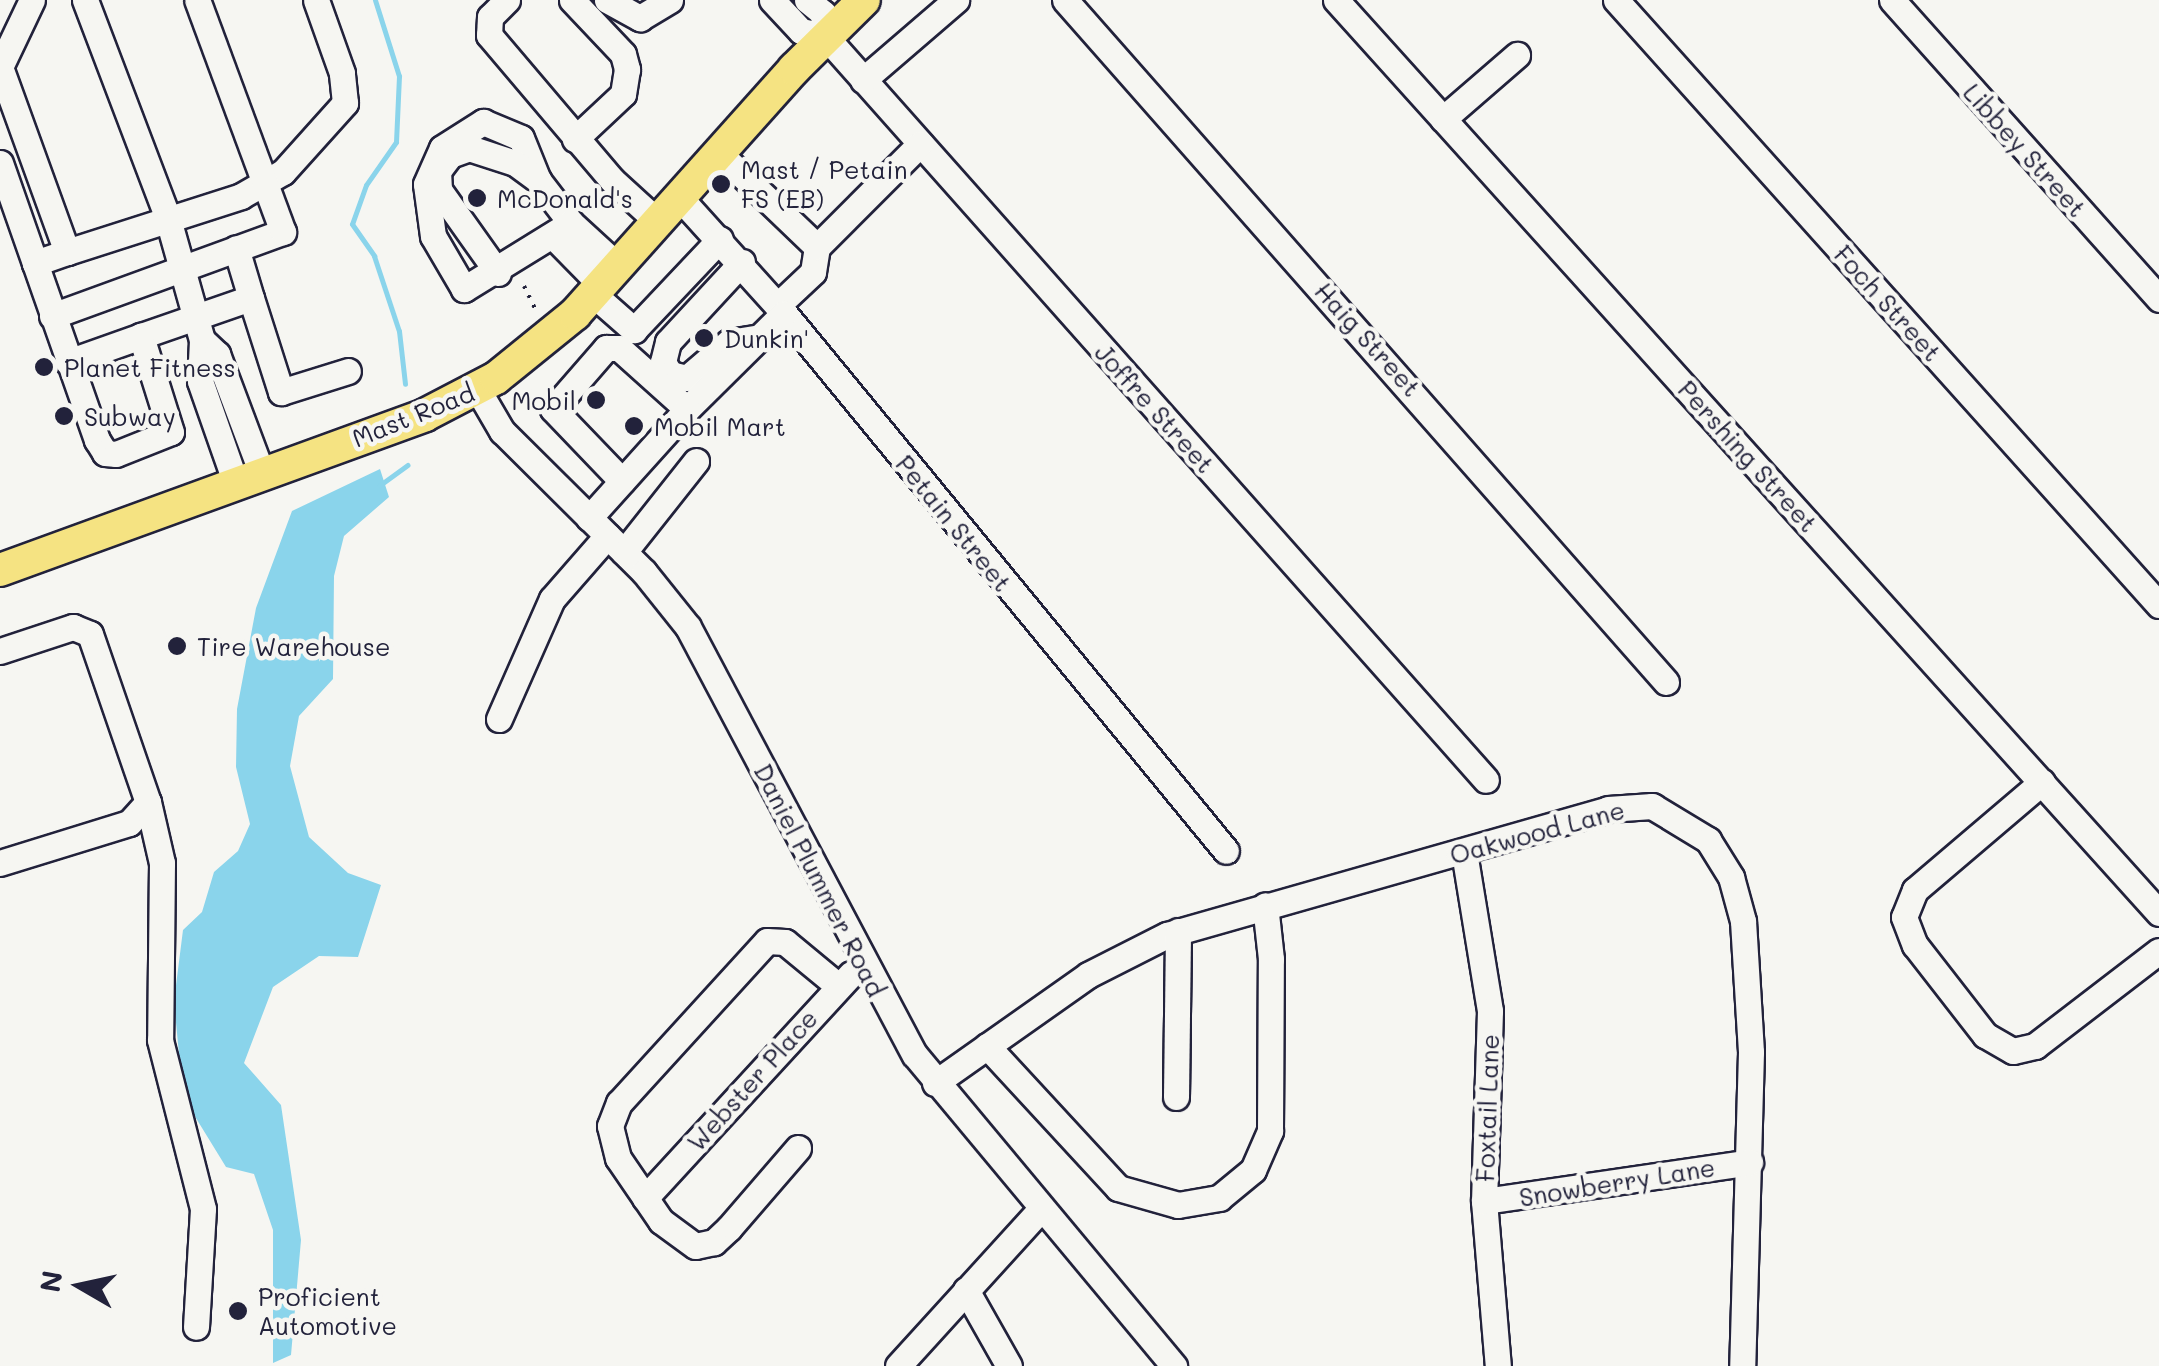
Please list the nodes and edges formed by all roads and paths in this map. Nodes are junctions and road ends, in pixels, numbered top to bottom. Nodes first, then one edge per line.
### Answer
1 (32, 0) edge
2 (86, 0) edge
3 (197, 0) edge
4 (316, 0) edge
5 (507, 0) edge
6 (572, 0) edge
7 (607, 0) edge
8 (670, 0) edge
9 (772, 0) edge
10 (807, 0) edge
11 (864, 0) edge
12 (956, 0) edge
13 (1065, 0) edge
14 (1336, 0) edge
15 (1616, 0) edge
16 (1892, 0) edge
17 (825, 36) junction
18 (1517, 55) dead end
19 (0, 67) edge
20 (863, 80) junction
21 (1443, 119) junction
22 (576, 138) junction
23 (920, 144) junction
24 (719, 153) junction
25 (0, 163) edge
26 (538, 180) junction
27 (266, 185) junction
28 (680, 198) junction
29 (168, 219) junction
30 (658, 222) junction
31 (563, 230) junction
32 (720, 239) junction
33 (816, 247) junction
34 (236, 248) junction
35 (67, 252) junction
36 (742, 262) junction
37 (34, 263) junction
38 (181, 266) junction
39 (498, 273) junction
40 (604, 282) junction
41 (524, 286) dead end
42 (252, 298) junction
43 (2159, 299) edge
44 (781, 309) junction
45 (52, 316) junction
46 (540, 317) dead end
47 (199, 328) junction
48 (141, 336) junction
49 (760, 337) junction
50 (626, 339) junction
51 (68, 362) junction
52 (348, 371) dead end
53 (478, 390) junction
54 (688, 409) junction
55 (696, 460) dead end
56 (248, 476) junction
57 (622, 481) junction
58 (607, 535) junction
59 (0, 570) edge
60 (2159, 605) edge
61 (0, 650) edge
62 (1666, 682) dead end
63 (499, 719) dead end
64 (1486, 780) dead end
65 (2042, 782) junction
66 (148, 802) junction
67 (1226, 851) dead end
68 (1464, 852) junction
69 (0, 863) edge
70 (1265, 905) junction
71 (2159, 913) edge
72 (1178, 932) junction
73 (2159, 951) edge
74 (862, 965) junction
75 (837, 985) junction
76 (988, 1046) junction
77 (935, 1083) junction
78 (1176, 1097) dead end
79 (798, 1148) dead end
80 (1750, 1162) junction
81 (645, 1198) junction
82 (1484, 1201) junction
83 (1040, 1210) junction
84 (966, 1290) junction
85 (196, 1327) dead end
86 (898, 1366) edge
87 (1008, 1366) edge
88 (1174, 1366) edge
89 (1498, 1366) edge
90 (1742, 1366) edge

1 - 19 street
2 - 29 street
3 - 27 street
4 - 27 street
5 - 22 street
6 - 22 street
7 - 8 street
9 - 17 street
10 - 17 street
11 - 17 main road, Mast Road
12 - 20 street
13 - 62 street, Haig Street
14 - 21 street, Pershing Street
15 - 60 street, Foch Street
16 - 43 street, Libbey Street
17 - 20 street, Joffre Street
17 - 24 main road, Mast Road
18 - 21 street
19 - 35 street
20 - 23 street, Joffre Street
21 - 65 street, Pershing Street
22 - 30 street
23 - 33 street
23 - 64 street, Joffre Street
24 - 28 main road, Mast Road
24 - 33 street
25 - 37 street
26 - 31 street
26 - 39 street
26 - 39 street
27 - 29 street
27 - 34 street
28 - 30 main road, Mast Road
28 - 32 street, Petain Street
29 - 35 street
29 - 38 street
30 - 40 main road, Mast Road
31 - 39 street
31 - 40 street
32 - 36 street, Petain Street
32 - 50 street
33 - 44 street
34 - 38 street
34 - 42 street
35 - 37 street
36 - 44 street, Petain Street
36 - 49 street
37 - 45 street
38 - 45 street
38 - 47 street
40 - 50 street
40 - 53 main road, Mast Road
41 - 46 path
42 - 47 street
42 - 52 street
44 - 49 street
44 - 67 street, Petain Street
45 - 51 street
47 - 48 street
47 - 56 street
48 - 51 street
48 - 51 street
49 - 54 street
50 - 54 street
50 - 57 street
53 - 56 main road, Mast Road
53 - 58 street, Daniel Plummer Road
54 - 57 street
55 - 58 street
56 - 59 main road, Mast Road
57 - 58 street
58 - 63 street
58 - 74 street, Daniel Plummer Road
61 - 66 street
65 - 71 street, Pershing Street
65 - 73 street
66 - 69 street
66 - 85 street
68 - 70 street, Oakwood Lane
68 - 80 street, Oakwood Lane
68 - 82 street, Foxtail Lane
70 - 72 street, Oakwood Lane
70 - 76 street
72 - 76 street, Oakwood Lane
72 - 78 street
74 - 75 street, Webster Place
74 - 77 street, Daniel Plummer Road
75 - 81 street, Webster Place
75 - 81 street
76 - 77 street, Oakwood Lane
77 - 83 street, Daniel Plummer Road
79 - 81 street
80 - 82 street, Snowberry Lane
80 - 90 street, Oakwood Lane
82 - 89 street, Foxtail Lane
83 - 84 street
83 - 88 street, Daniel Plummer Road
84 - 86 street
84 - 87 street

